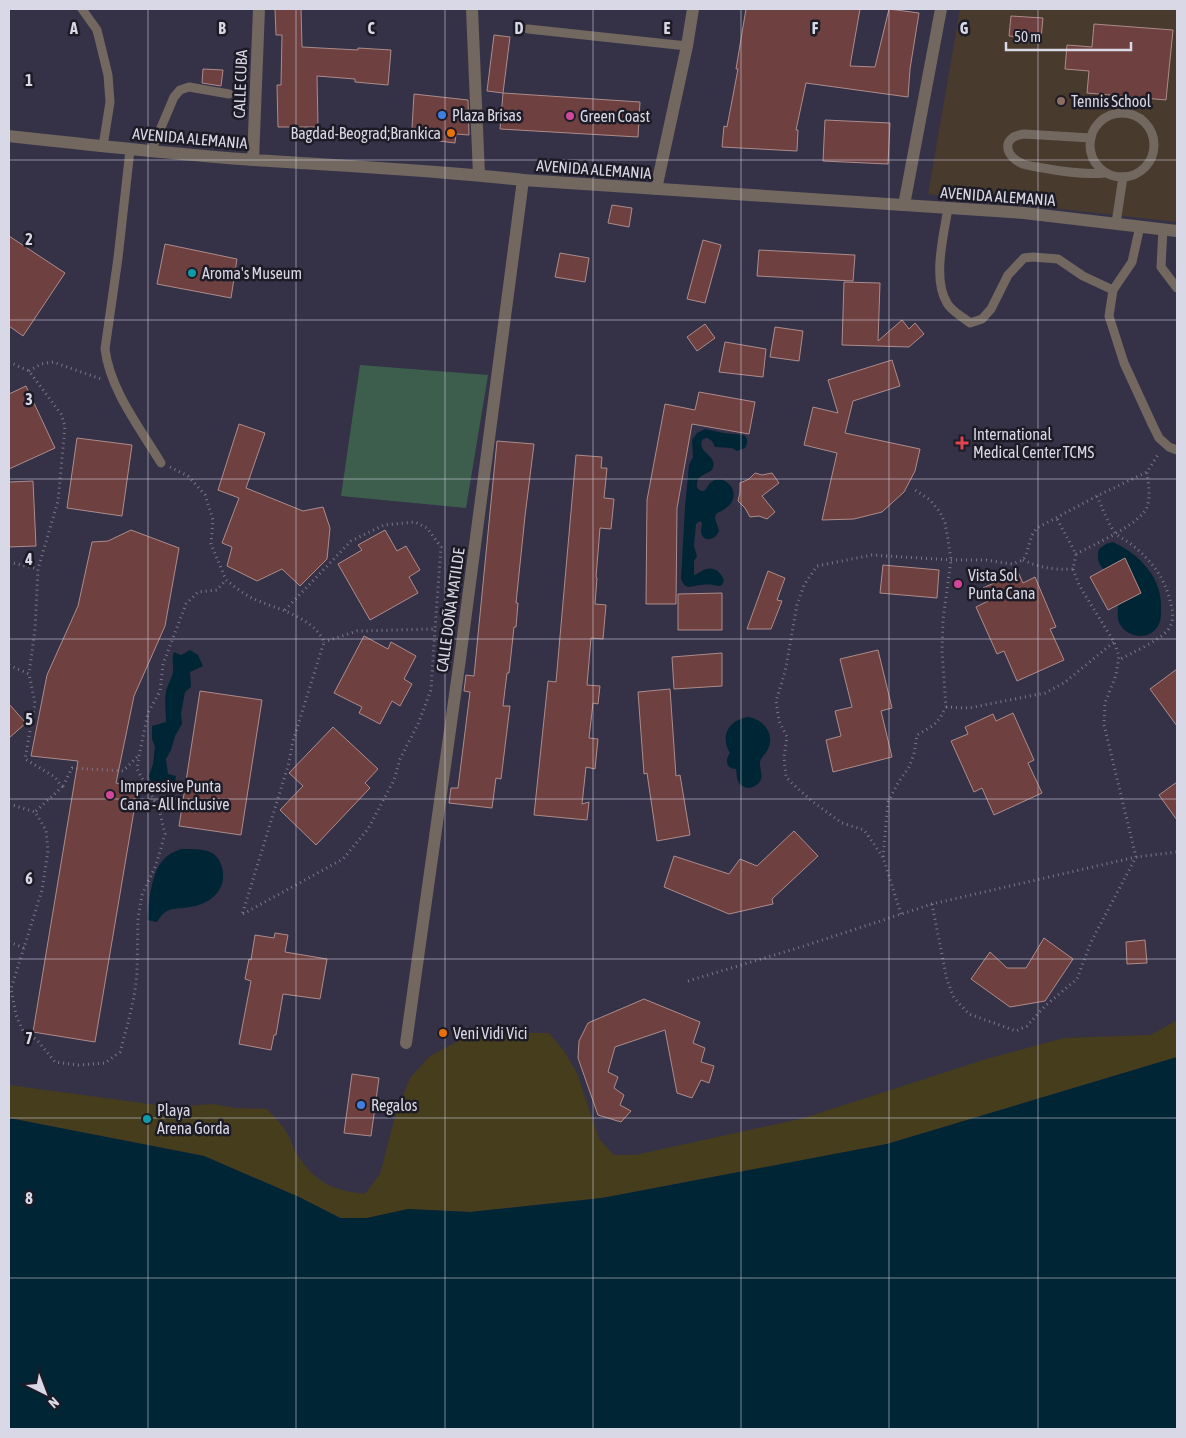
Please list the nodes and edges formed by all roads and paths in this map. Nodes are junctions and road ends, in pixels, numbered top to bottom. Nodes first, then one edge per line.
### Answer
1 (82, 9) edge
2 (259, 9) edge
3 (472, 9) edge
4 (693, 9) edge
5 (941, 9) edge
6 (528, 29) dead end
7 (686, 46) junction
8 (229, 94) dead end
9 (9, 136) edge
10 (1092, 138) junction
11 (103, 146) junction
12 (130, 150) junction
13 (152, 151) junction
14 (253, 160) junction
15 (1105, 173) junction
16 (478, 175) junction
17 (1123, 177) junction
18 (523, 180) junction
19 (656, 189) junction
20 (904, 205) junction
21 (948, 208) junction
22 (1116, 223) junction
23 (1140, 226) junction
24 (1163, 229) junction
25 (1177, 231) edge
26 (1177, 288) edge
27 (1113, 290) junction
28 (9, 362) edge
29 (30, 371) junction
30 (111, 377) junction
31 (1165, 443) junction
32 (1177, 450) edge
33 (161, 463) joint
34 (1147, 472) junction
35 (915, 490) dead end
36 (1097, 496) junction
37 (1056, 518) junction
38 (1115, 533) junction
39 (1076, 554) junction
40 (951, 560) junction
41 (1023, 560) junction
42 (9, 562) edge
43 (38, 569) junction
44 (1073, 569) junction
45 (226, 580) junction
46 (285, 610) junction
47 (435, 628) junction
48 (324, 642) junction
49 (1114, 642) junction
50 (1119, 660) junction
51 (9, 665) edge
52 (29, 674) junction
53 (946, 707) junction
54 (139, 756) junction
55 (62, 787) junction
56 (9, 804) edge
57 (35, 812) junction
58 (1177, 852) edge
59 (883, 857) junction
60 (1136, 857) junction
61 (932, 904) junction
62 (901, 914) junction
63 (9, 942) edge
64 (24, 948) junction
65 (688, 981) dead end
66 (406, 1043) dead end

1 - 11 lane
2 - 14 street, CALLE CUBA
3 - 16 street
4 - 7 street
5 - 20 street
6 - 7 lane
7 - 19 street
8 - 13 lane
9 - 11 street, AVENIDA ALEMANIA
10 - 15 lane
10 - 15 lane
10 - 17 lane
11 - 12 street, AVENIDA ALEMANIA
12 - 13 street, AVENIDA ALEMANIA
12 - 30 lane
13 - 14 street, AVENIDA ALEMANIA
14 - 16 street, AVENIDA ALEMANIA
15 - 17 lane
16 - 18 street, AVENIDA ALEMANIA
17 - 22 lane
18 - 19 street, AVENIDA ALEMANIA
18 - 66 street, CALLE DOÑA MATILDE
19 - 20 street, AVENIDA ALEMANIA
20 - 21 street, AVENIDA ALEMANIA
21 - 22 street, AVENIDA ALEMANIA
21 - 27 lane
22 - 23 street, AVENIDA ALEMANIA
23 - 24 street, AVENIDA ALEMANIA
23 - 27 lane
24 - 25 street, AVENIDA ALEMANIA
24 - 26 lane
27 - 31 lane
28 - 29 path
29 - 30 path
29 - 43 path
30 - 33 lane
31 - 32 lane
31 - 34 path
33 - 45 path
34 - 36 path
34 - 38 path
35 - 40 path
36 - 37 path
36 - 38 path
37 - 39 path
37 - 41 path
38 - 39 path
38 - 50 path
39 - 44 path
40 - 41 path
40 - 53 path
40 - 59 path
41 - 44 path
42 - 43 path
43 - 52 path
44 - 49 path
45 - 46 path
45 - 54 path
46 - 47 path
46 - 48 path
47 - 48 path
47 - 48 path
49 - 50 path
49 - 53 path
50 - 60 path
51 - 52 path
52 - 55 path
53 - 59 path
54 - 55 path
54 - 64 path
55 - 57 path
56 - 57 path
57 - 64 path
58 - 60 path
59 - 62 path
60 - 61 path
60 - 61 path
61 - 62 path
62 - 65 path
63 - 64 path

